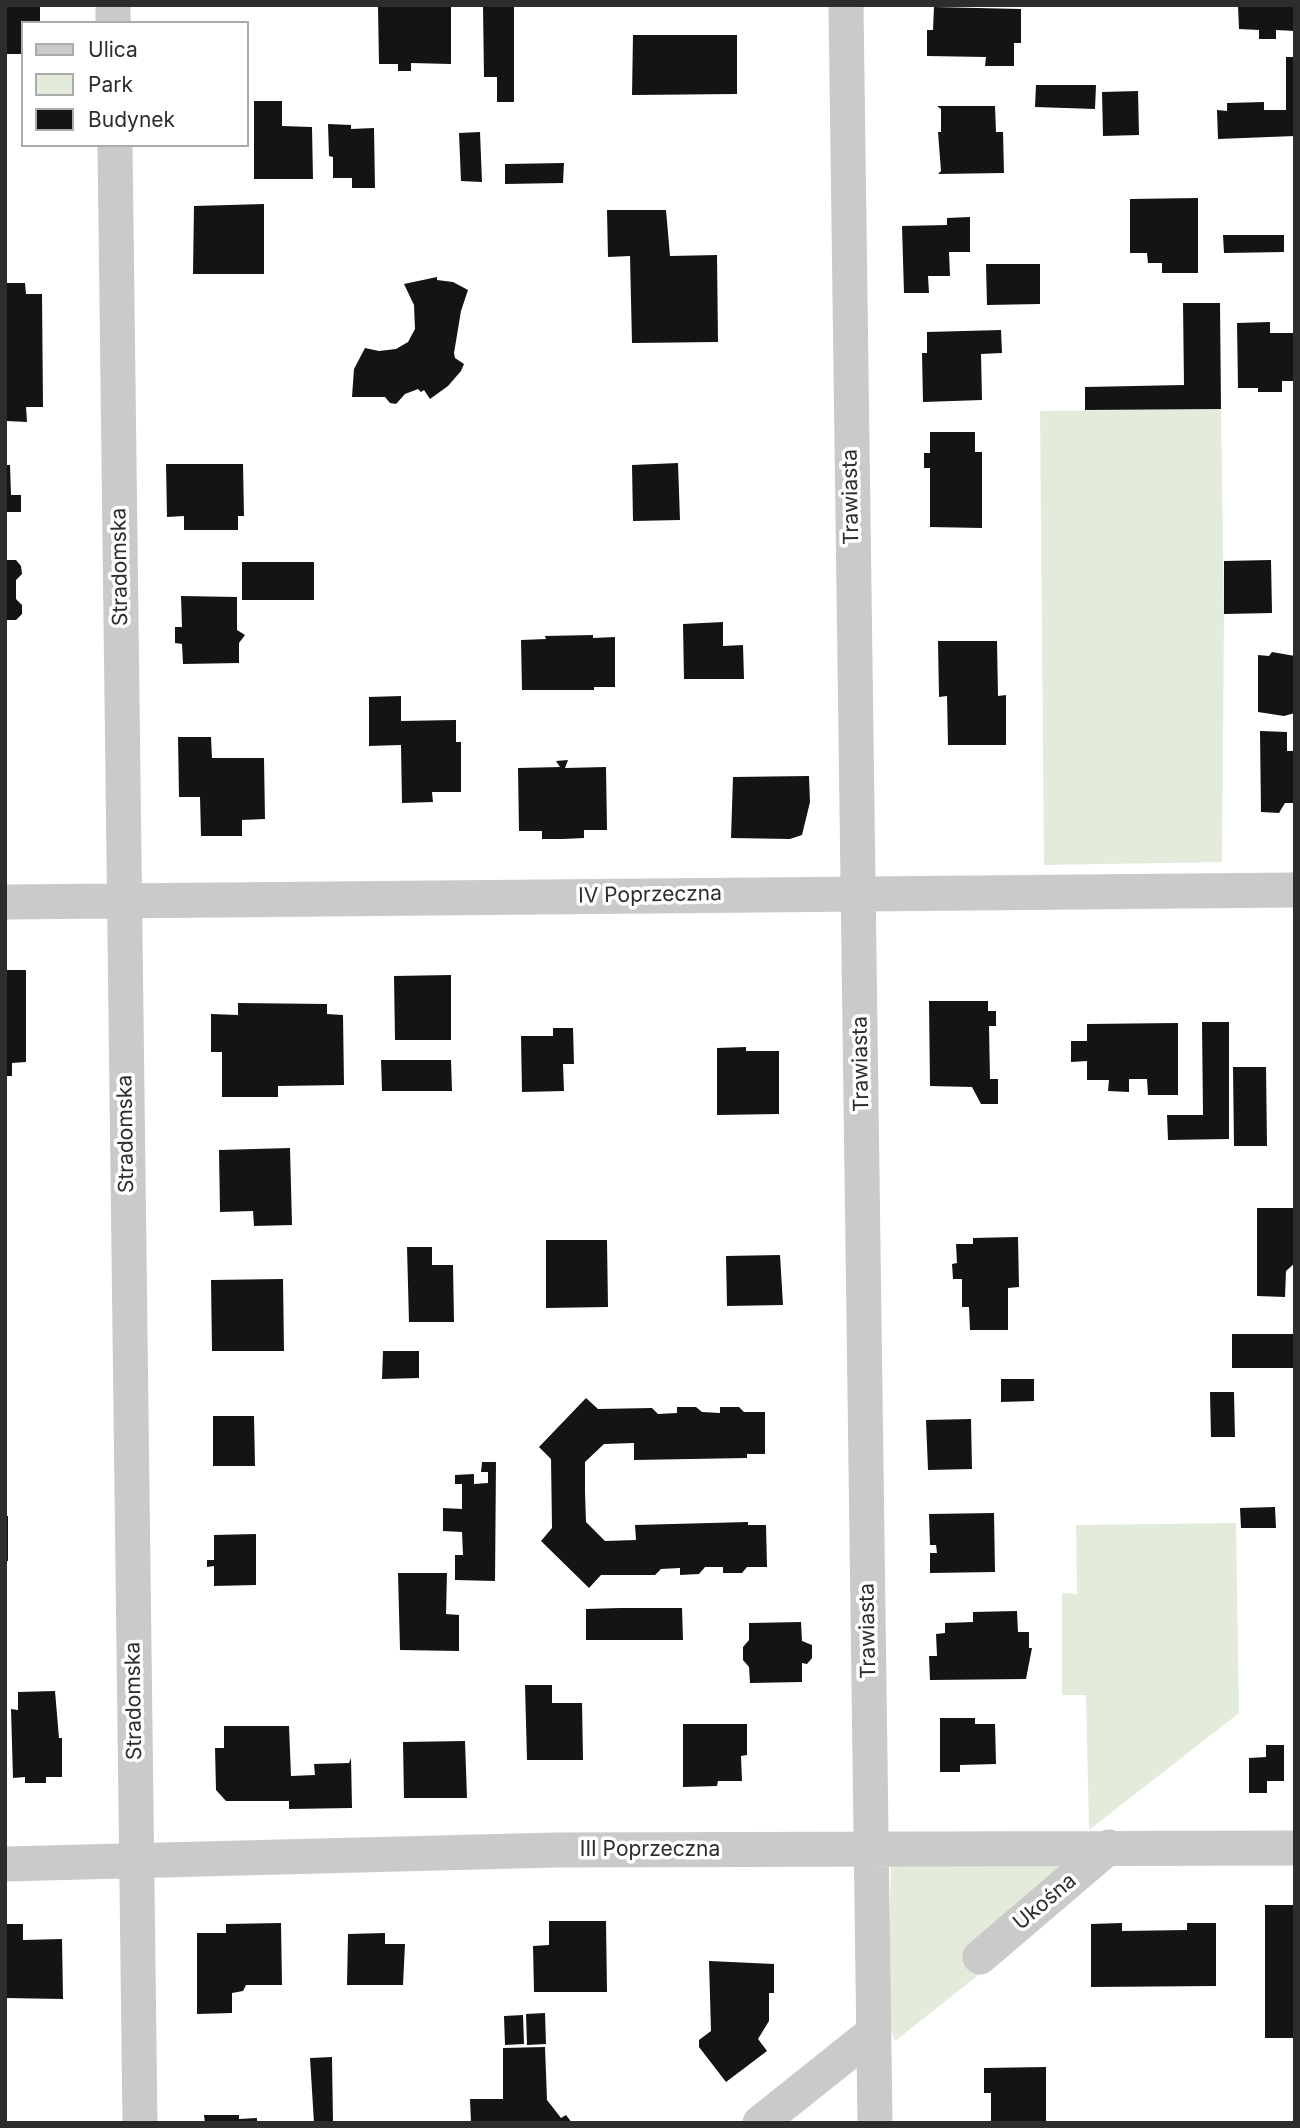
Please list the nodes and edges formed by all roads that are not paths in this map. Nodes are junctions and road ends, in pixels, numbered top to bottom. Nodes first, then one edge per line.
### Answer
1 (846, 5) edge
2 (114, 147) edge
3 (1295, 890) edge
4 (858, 892) junction
5 (124, 901) junction
6 (5, 902) edge
7 (1109, 1847) junction
8 (1295, 1848) edge
9 (872, 1849) junction
10 (136, 1862) junction
11 (5, 1864) edge
12 (981, 1957) dead end
13 (874, 2032) junction
14 (140, 2123) edge
15 (760, 2123) edge
16 (875, 2123) edge

1 - 4 street, Trawiasta
2 - 5 street, Stradomska
3 - 4 street, IV Poprzeczna
4 - 5 street, IV Poprzeczna
4 - 9 street, Trawiasta
5 - 6 street, IV Poprzeczna
5 - 10 street, Stradomska
7 - 8 street, III Poprzeczna
7 - 9 street, III Poprzeczna
7 - 12 street, Ukośna
9 - 10 street, III Poprzeczna
9 - 13 street, Trawiasta
10 - 11 street, III Poprzeczna
10 - 14 street, Stradomska
13 - 15 street
13 - 16 street, Trawiasta

